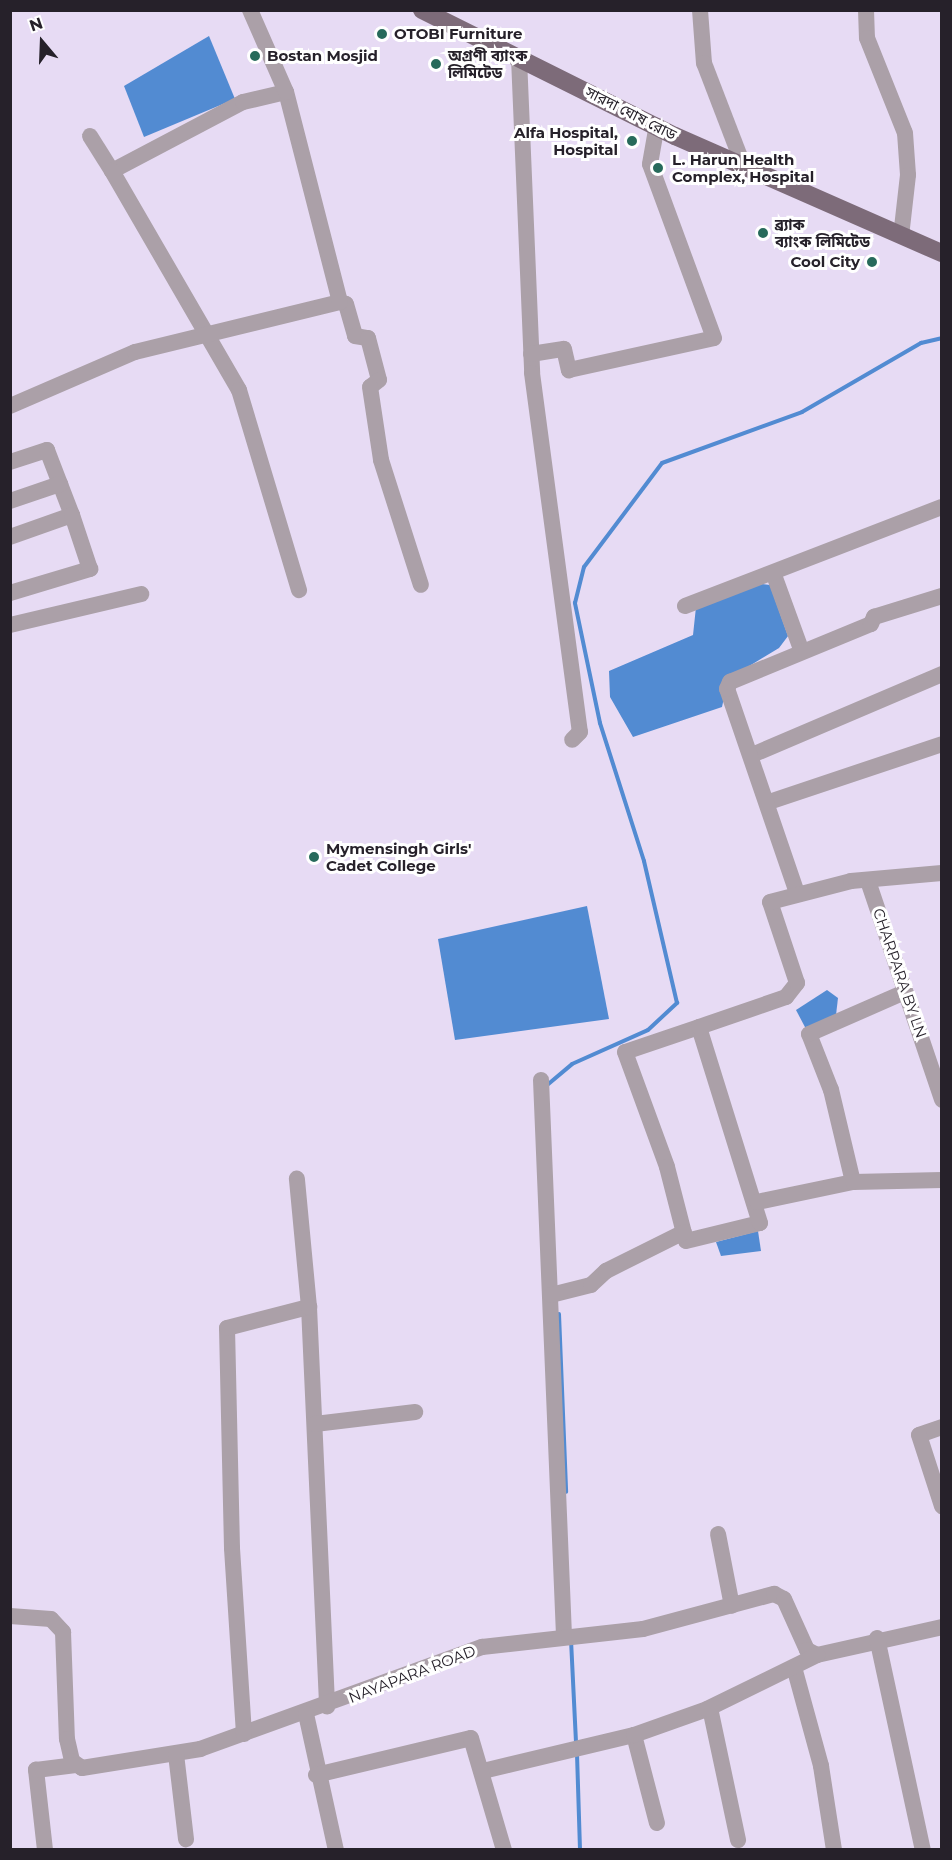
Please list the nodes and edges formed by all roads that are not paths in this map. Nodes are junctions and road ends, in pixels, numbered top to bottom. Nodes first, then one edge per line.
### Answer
1 (250, 10) edge
2 (700, 10) edge
3 (866, 10) edge
4 (431, 12) edge
5 (519, 58) junction
6 (286, 92) junction
7 (657, 126) junction
8 (90, 136) dead end
9 (744, 167) junction
10 (112, 171) junction
11 (901, 236) junction
12 (942, 254) edge
13 (340, 302) junction
14 (210, 333) junction
15 (531, 354) junction
16 (10, 406) edge
17 (10, 462) edge
18 (60, 484) junction
19 (10, 501) edge
20 (942, 507) edge
21 (72, 515) junction
22 (10, 537) edge
23 (774, 575) junction
24 (421, 585) dead end
25 (299, 590) dead end
26 (10, 593) edge
27 (141, 594) dead end
28 (942, 596) edge
29 (685, 606) dead end
30 (10, 625) edge
31 (801, 649) junction
32 (942, 674) edge
33 (572, 741) dead end
34 (942, 744) edge
35 (752, 755) junction
36 (770, 802) junction
37 (942, 873) edge
38 (868, 881) junction
39 (797, 893) junction
40 (900, 994) dead end
41 (699, 1027) junction
42 (936, 1064) edge
43 (541, 1080) dead end
44 (942, 1100) edge
45 (297, 1179) dead end
46 (942, 1180) edge
47 (853, 1182) junction
48 (757, 1202) junction
49 (684, 1232) junction
50 (551, 1295) junction
51 (309, 1307) junction
52 (415, 1412) dead end
53 (315, 1424) junction
54 (942, 1427) edge
55 (942, 1506) edge
56 (718, 1534) dead end
57 (732, 1606) junction
58 (10, 1616) edge
59 (942, 1627) edge
60 (564, 1636) junction
61 (877, 1638) junction
62 (817, 1655) junction
63 (794, 1667) junction
64 (327, 1707) junction
65 (710, 1708) junction
66 (306, 1714) junction
67 (244, 1734) junction
68 (634, 1735) junction
69 (176, 1754) junction
70 (76, 1765) junction
71 (483, 1771) junction
72 (316, 1775) junction
73 (657, 1823) dead end
74 (186, 1839) dead end
75 (738, 1840) dead end
76 (45, 1850) edge
77 (336, 1850) edge
78 (504, 1850) edge
79 (834, 1850) edge
80 (924, 1850) edge

1 - 6 street
2 - 9 street
3 - 11 street
4 - 5 main road, সারদা ঘোষ রোড
5 - 7 main road, সারদা ঘোষ রোড
5 - 15 street
6 - 10 street
6 - 13 street
7 - 9 main road, সারদা ঘোষ রোড
7 - 15 street
8 - 10 street
9 - 11 main road, সারদা ঘোষ রোড
10 - 14 street
11 - 12 main road, সারদা ঘোষ রোড
13 - 14 street
13 - 24 street
14 - 16 street
14 - 25 street
15 - 33 street
17 - 18 street
18 - 19 street
18 - 21 street
20 - 23 street
21 - 22 street
21 - 26 street
23 - 29 street
23 - 31 street
27 - 30 street
28 - 31 street
31 - 35 street
32 - 35 street
34 - 36 street
35 - 36 street
36 - 39 street
37 - 38 street
38 - 39 street
38 - 42 street, CHARPARA BY LN
39 - 41 street
40 - 47 street
41 - 48 street
41 - 49 street
42 - 44 street, CHARPARA BY LN
43 - 50 street
45 - 51 street
46 - 47 street
47 - 48 street
48 - 49 street
49 - 50 street
50 - 60 street
51 - 53 street
51 - 67 street
52 - 53 street
53 - 64 street
54 - 55 street
56 - 57 street
57 - 60 street, NAYAPARA ROAD
57 - 62 street, NAYAPARA ROAD
58 - 70 street
59 - 61 street
60 - 64 street, NAYAPARA ROAD
61 - 62 street
61 - 80 street
62 - 63 street
63 - 65 street
63 - 79 street
64 - 66 street, NAYAPARA ROAD
65 - 68 street
65 - 75 street
66 - 67 street, NAYAPARA ROAD
66 - 72 street
67 - 69 street, NAYAPARA ROAD
68 - 71 street
68 - 73 street
69 - 70 street, NAYAPARA ROAD
69 - 74 street
70 - 76 street, NAYAPARA ROAD
71 - 72 street
71 - 78 street
72 - 77 street

